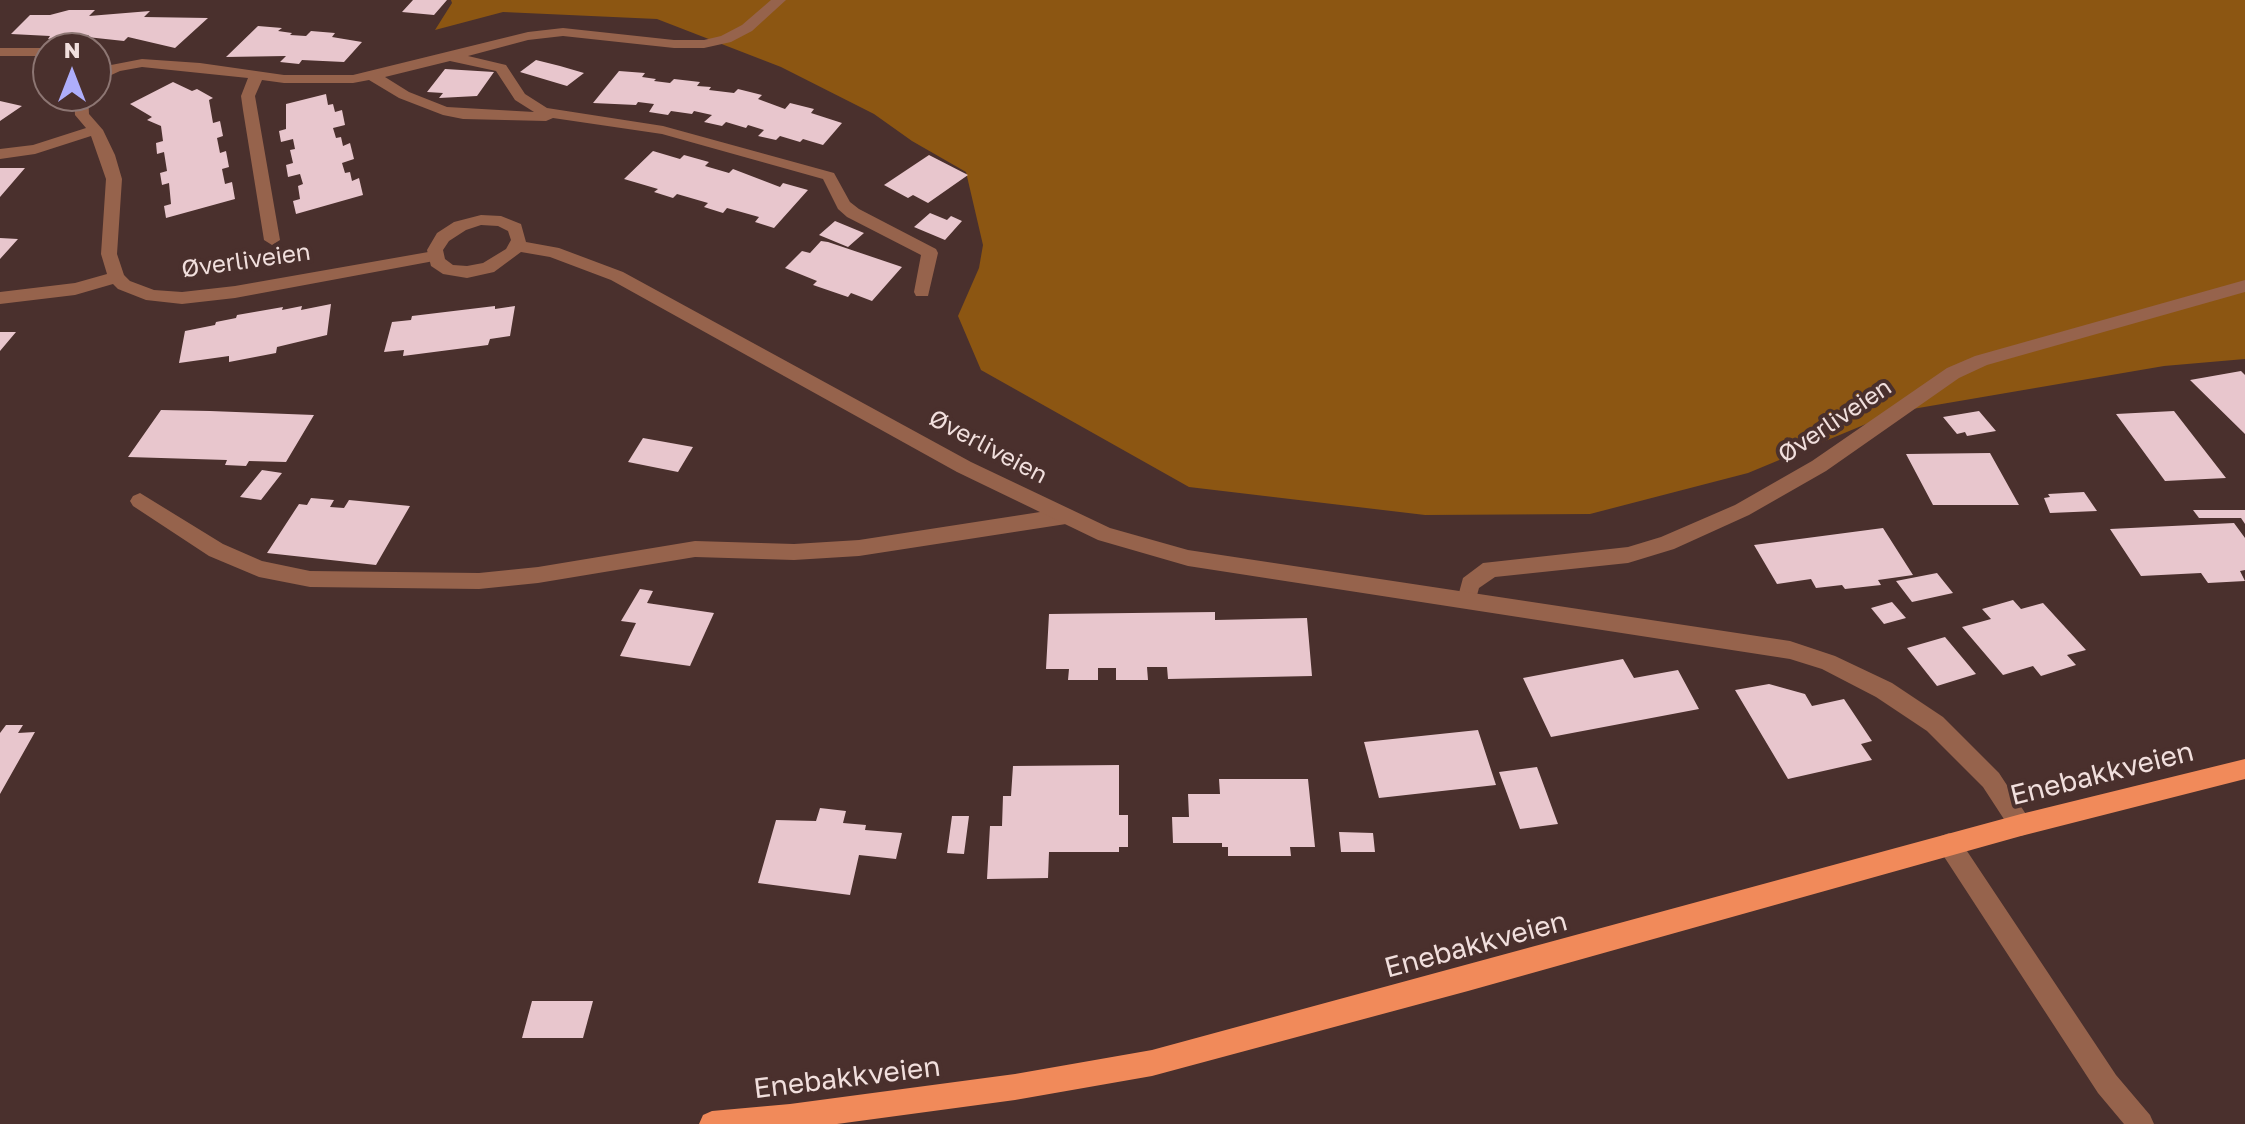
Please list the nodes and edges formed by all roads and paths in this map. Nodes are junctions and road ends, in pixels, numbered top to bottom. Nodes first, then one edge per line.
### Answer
1 (779, 0) edge
2 (0, 52) edge
3 (32, 52) edge
4 (444, 58) junction
5 (112, 65) edge
6 (116, 68) junction
7 (112, 70) edge
8 (371, 75) junction
9 (256, 76) junction
10 (82, 112) edge
11 (557, 116) junction
12 (96, 130) junction
13 (0, 154) edge
14 (272, 240) dead end
15 (517, 246) junction
16 (434, 256) junction
17 (116, 277) junction
18 (2245, 286) edge
19 (922, 292) dead end
20 (0, 298) edge
21 (140, 501) dead end
22 (1066, 516) junction
23 (1467, 600) junction
24 (2245, 769) edge
25 (2021, 825) junction
26 (1949, 844) junction
27 (712, 1124) edge
28 (2141, 1124) edge

1 - 4 street
2 - 3 street
4 - 8 street
4 - 11 street
5 - 6 street
6 - 7 street
6 - 9 street
8 - 9 street
8 - 11 street
9 - 14 street
10 - 12 street
11 - 19 street
12 - 13 street
12 - 17 street
15 - 16 street
15 - 16 street
15 - 22 street, Øverliveien
16 - 17 street, Øverliveien
17 - 20 street
18 - 23 street, Øverliveien
21 - 22 street
22 - 23 street, Øverliveien
23 - 25 street, Øverliveien
24 - 25 main road, Enebakkveien
25 - 26 main road, Enebakkveien
26 - 27 main road, Enebakkveien
26 - 28 street

